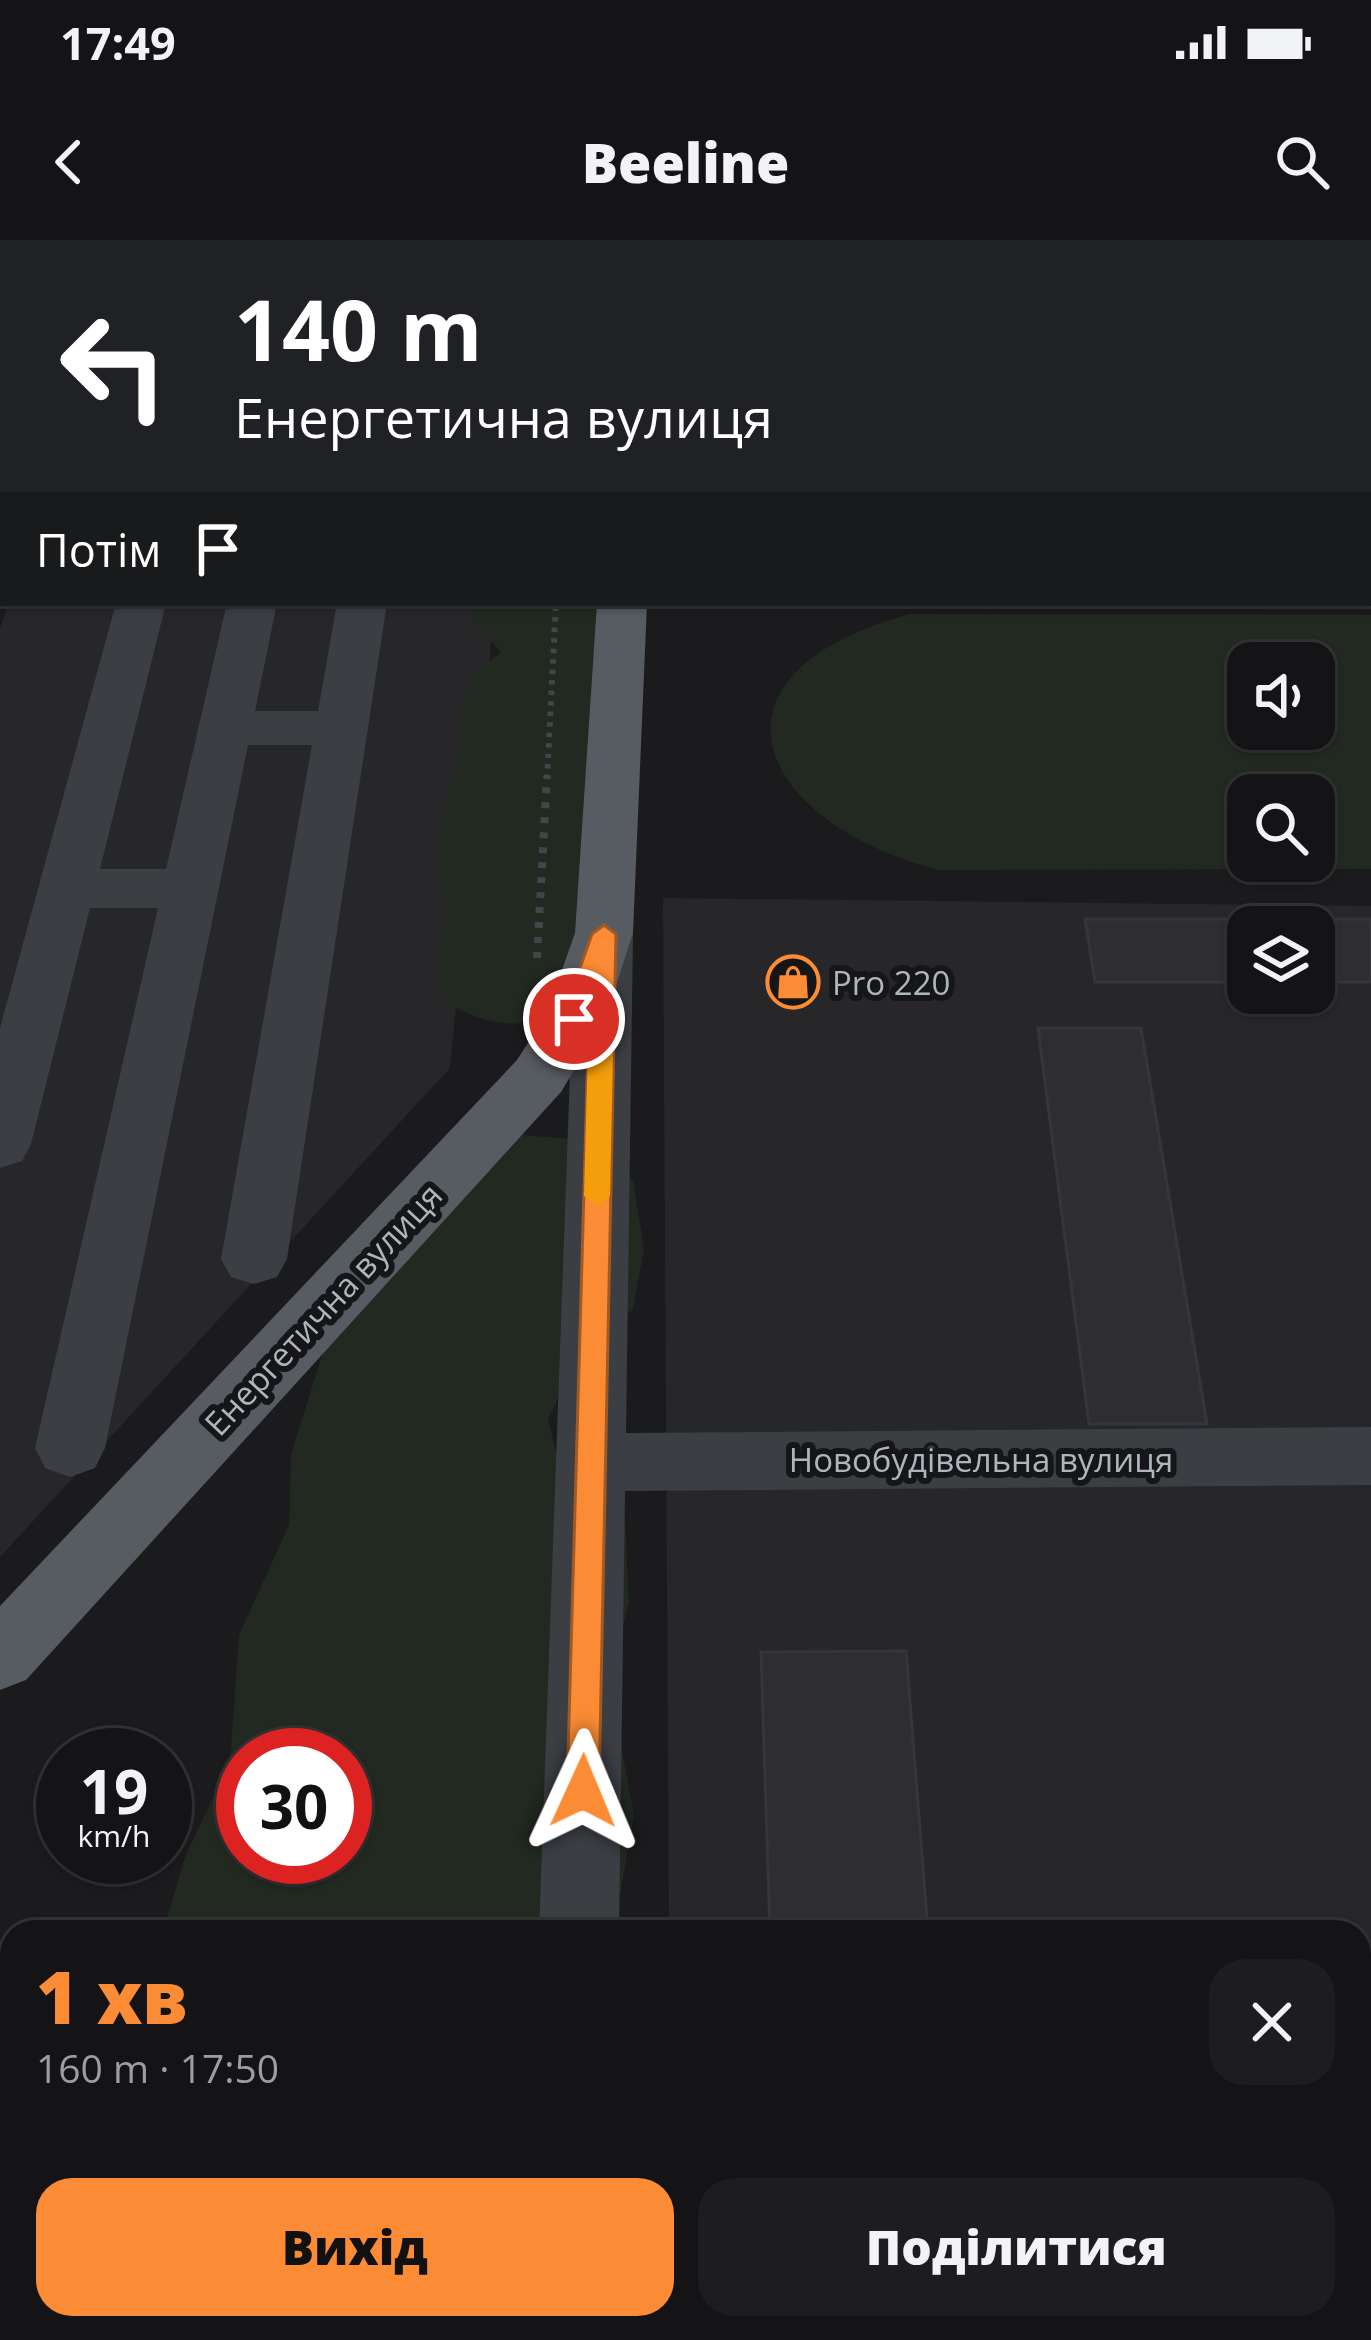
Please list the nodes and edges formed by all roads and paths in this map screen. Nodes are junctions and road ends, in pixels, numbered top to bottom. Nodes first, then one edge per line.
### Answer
1 (140, 606) edge
2 (251, 606) edge
3 (362, 606) edge
4 (556, 606) edge
5 (622, 606) edge
6 (225, 728) junction
7 (342, 728) junction
8 (190, 887) junction
9 (67, 889) junction
10 (604, 934) junction
11 (24, 958) edge
12 (536, 962) dead end
13 (0, 1144) edge
14 (254, 1258) dead end
15 (70, 1448) dead end
16 (1371, 1456) edge
17 (591, 1462) junction
18 (0, 1657) edge
19 (579, 1920) edge

1 - 9 street
2 - 6 street
3 - 7 street
4 - 12 path
5 - 10 main road, Енергетична вулиця
6 - 7 street
6 - 8 street
7 - 14 street
8 - 9 street
8 - 15 street
9 - 11 street
10 - 17 street, Енергетична вулиця
10 - 18 main road, Енергетична вулиця
11 - 13 street
16 - 17 street, Новобудівельна вулиця
17 - 19 street, Енергетична вулиця

